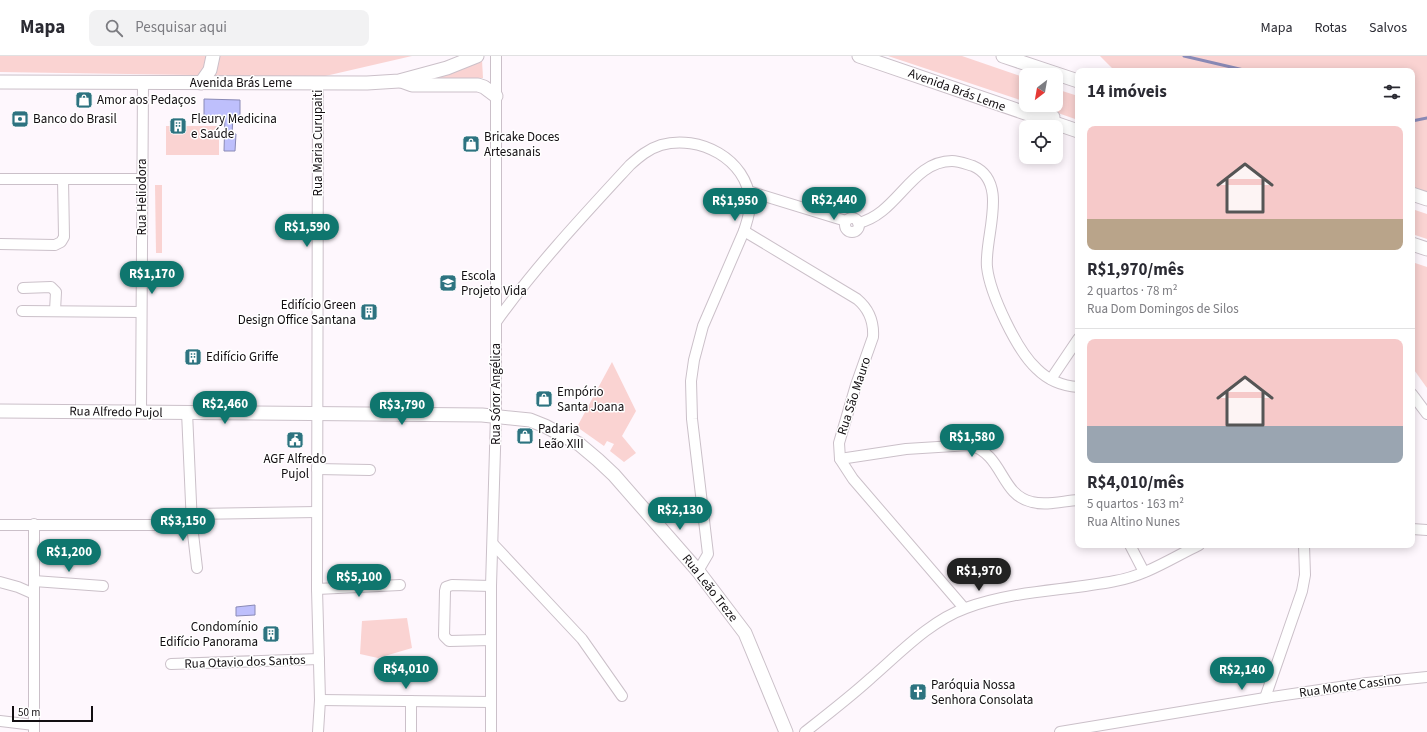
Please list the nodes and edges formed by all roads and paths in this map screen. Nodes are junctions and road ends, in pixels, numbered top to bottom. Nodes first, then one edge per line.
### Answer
1 (214, 56) edge
2 (477, 56) edge
3 (496, 56) edge
4 (859, 56) edge
5 (1002, 56) edge
6 (1063, 78) edge
7 (1075, 80) edge
8 (399, 81) junction
9 (1075, 81) edge
10 (0, 82) edge
11 (144, 82) junction
12 (201, 83) junction
13 (318, 83) junction
14 (496, 96) junction
15 (1046, 112) edge
16 (1075, 129) edge
17 (1075, 130) edge
18 (0, 179) edge
19 (63, 179) junction
20 (142, 179) junction
21 (748, 191) junction
22 (1415, 195) edge
23 (1427, 199) edge
24 (744, 231) junction
25 (0, 244) edge
26 (1415, 245) edge
27 (1427, 249) edge
28 (24, 288) dead end
29 (22, 311) dead end
30 (55, 312) junction
31 (141, 312) junction
32 (496, 322) junction
33 (1075, 343) edge
34 (1051, 379) junction
35 (1075, 387) edge
36 (1415, 398) edge
37 (0, 410) edge
38 (141, 412) junction
39 (187, 412) junction
40 (318, 413) junction
41 (1427, 414) edge
42 (496, 416) junction
43 (840, 458) junction
44 (318, 469) junction
45 (370, 470) dead end
46 (1075, 500) edge
47 (317, 512) junction
48 (192, 514) junction
49 (34, 524) junction
50 (192, 524) junction
51 (0, 525) edge
52 (1415, 529) edge
53 (1427, 530) edge
54 (493, 544) junction
55 (1132, 548) edge
56 (1192, 548) edge
57 (1304, 548) edge
58 (197, 568) dead end
59 (698, 571) junction
60 (1144, 572) junction
61 (34, 581) junction
62 (0, 582) edge
63 (400, 585) dead end
64 (103, 586) dead end
65 (492, 586) junction
66 (317, 589) junction
67 (34, 594) junction
68 (964, 608) junction
69 (491, 640) junction
70 (319, 659) junction
71 (170, 664) dead end
72 (1427, 677) edge
73 (622, 696) dead end
74 (1265, 698) junction
75 (320, 700) junction
76 (411, 701) junction
77 (492, 702) junction
78 (0, 721) edge
79 (34, 728) edge
80 (318, 732) edge
81 (411, 732) edge
82 (491, 732) edge
83 (786, 732) edge
84 (806, 732) edge
85 (1060, 732) edge

1 - 12 main road
2 - 8 main road, Avenida Brás Leme
3 - 14 street, Rua Sóror Angélica
4 - 17 main road, Avenida Brás Leme
5 - 7 main road
6 - 9 main road
8 - 13 main road, Avenida Brás Leme
8 - 14 main road
10 - 11 main road, Avenida Brás Leme
11 - 12 main road, Avenida Brás Leme
11 - 20 street, Rua Heliodora
12 - 13 main road, Avenida Brás Leme
13 - 40 street, Rua Maria Curupaiti
14 - 32 street, Rua Sóror Angélica
15 - 16 main road
18 - 19 street
19 - 20 street
19 - 25 street
20 - 31 street, Rua Heliodora
21 - 24 street
21 - 32 street
21 - 34 street
22 - 23 main road
24 - 43 street, Rua São Mauro
24 - 59 street
26 - 27 main road
28 - 30 street
29 - 30 street
30 - 31 street
31 - 38 street, Rua Heliodora
32 - 42 street, Rua Sóror Angélica
33 - 34 street
34 - 35 street
36 - 41 street
37 - 38 main road, Rua Alfredo Pujol
38 - 39 main road, Rua Alfredo Pujol
39 - 40 main road, Rua Alfredo Pujol
39 - 48 street
40 - 42 main road, Rua Alfredo Pujol
40 - 44 street, Rua Maria Curupaiti
42 - 54 street, Rua Sóror Angélica
42 - 59 main road, Rua Leão Treze
43 - 46 street
43 - 68 street
44 - 45 street
44 - 47 street, Rua Maria Curupaiti
47 - 48 street
47 - 66 street, Rua Maria Curupaiti
48 - 50 street
49 - 50 street
49 - 51 street
49 - 61 street
50 - 58 street
52 - 53 street
54 - 65 street, Rua Sóror Angélica
54 - 73 street
55 - 60 street
56 - 60 street
57 - 74 street
59 - 83 main road, Rua Leão Treze
60 - 68 street
61 - 64 street
61 - 67 street
62 - 67 street
63 - 66 street
65 - 69 street, Rua Sóror Angélica
65 - 69 street
66 - 70 street, Rua Maria Curupaiti
67 - 79 street
68 - 84 street
69 - 77 street, Rua Sóror Angélica
70 - 71 street, Rua Otavio dos Santos
70 - 75 street, Rua Maria Curupaiti
72 - 74 street, Rua Monte Cassino
74 - 85 street, Rua Monte Cassino
75 - 76 street
75 - 80 street, Rua Maria Curupaiti
76 - 77 street
76 - 81 street
77 - 82 street, Rua Sóror Angélica
78 - 79 street

